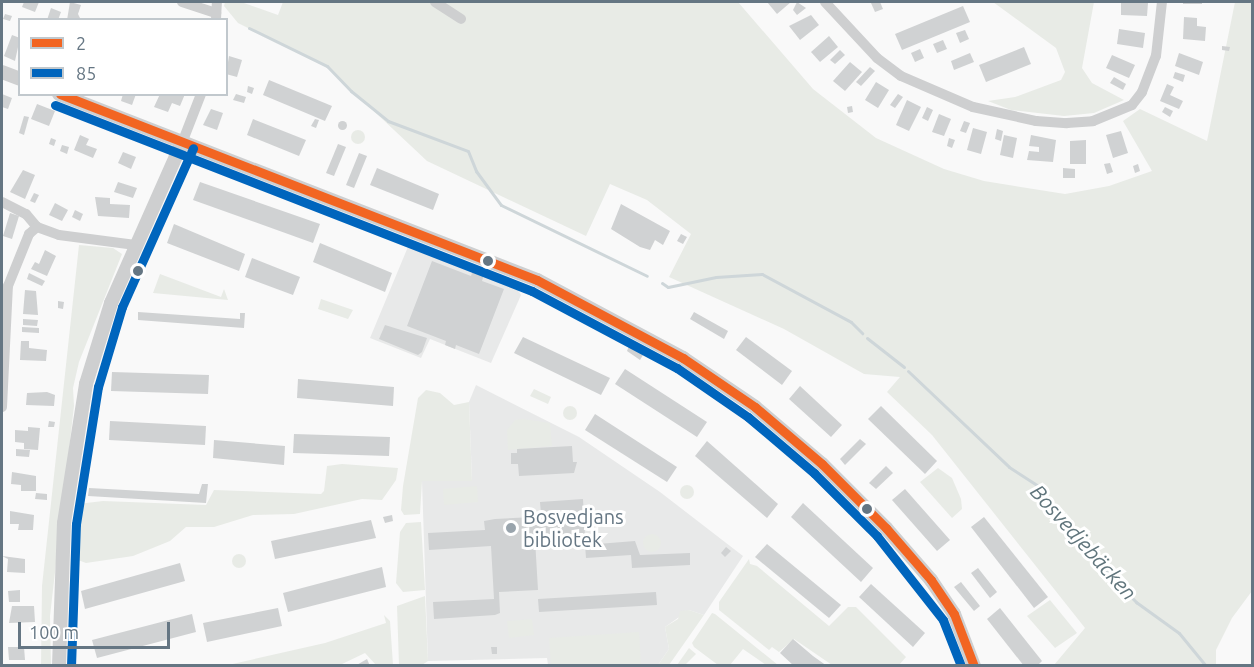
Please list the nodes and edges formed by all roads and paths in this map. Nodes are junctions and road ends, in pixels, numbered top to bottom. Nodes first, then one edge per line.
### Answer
1 (182, 2) edge
2 (435, 2) edge
3 (825, 2) edge
4 (1162, 2) edge
5 (216, 11) edge
6 (461, 19) dead end
7 (2, 72) edge
8 (18, 78) edge
9 (64, 96) edge
10 (200, 96) edge
11 (182, 143) junction
12 (2, 202) edge
13 (37, 227) junction
14 (135, 245) junction
15 (3, 355) edge
16 (2, 407) edge
17 (59, 666) edge
18 (974, 666) edge

1 - 5 street
2 - 6 street
3 - 4 street
7 - 8 street
9 - 11 street
10 - 11 street
11 - 14 street
11 - 18 street
12 - 13 street
13 - 14 street
13 - 15 street
14 - 17 street
15 - 16 street

